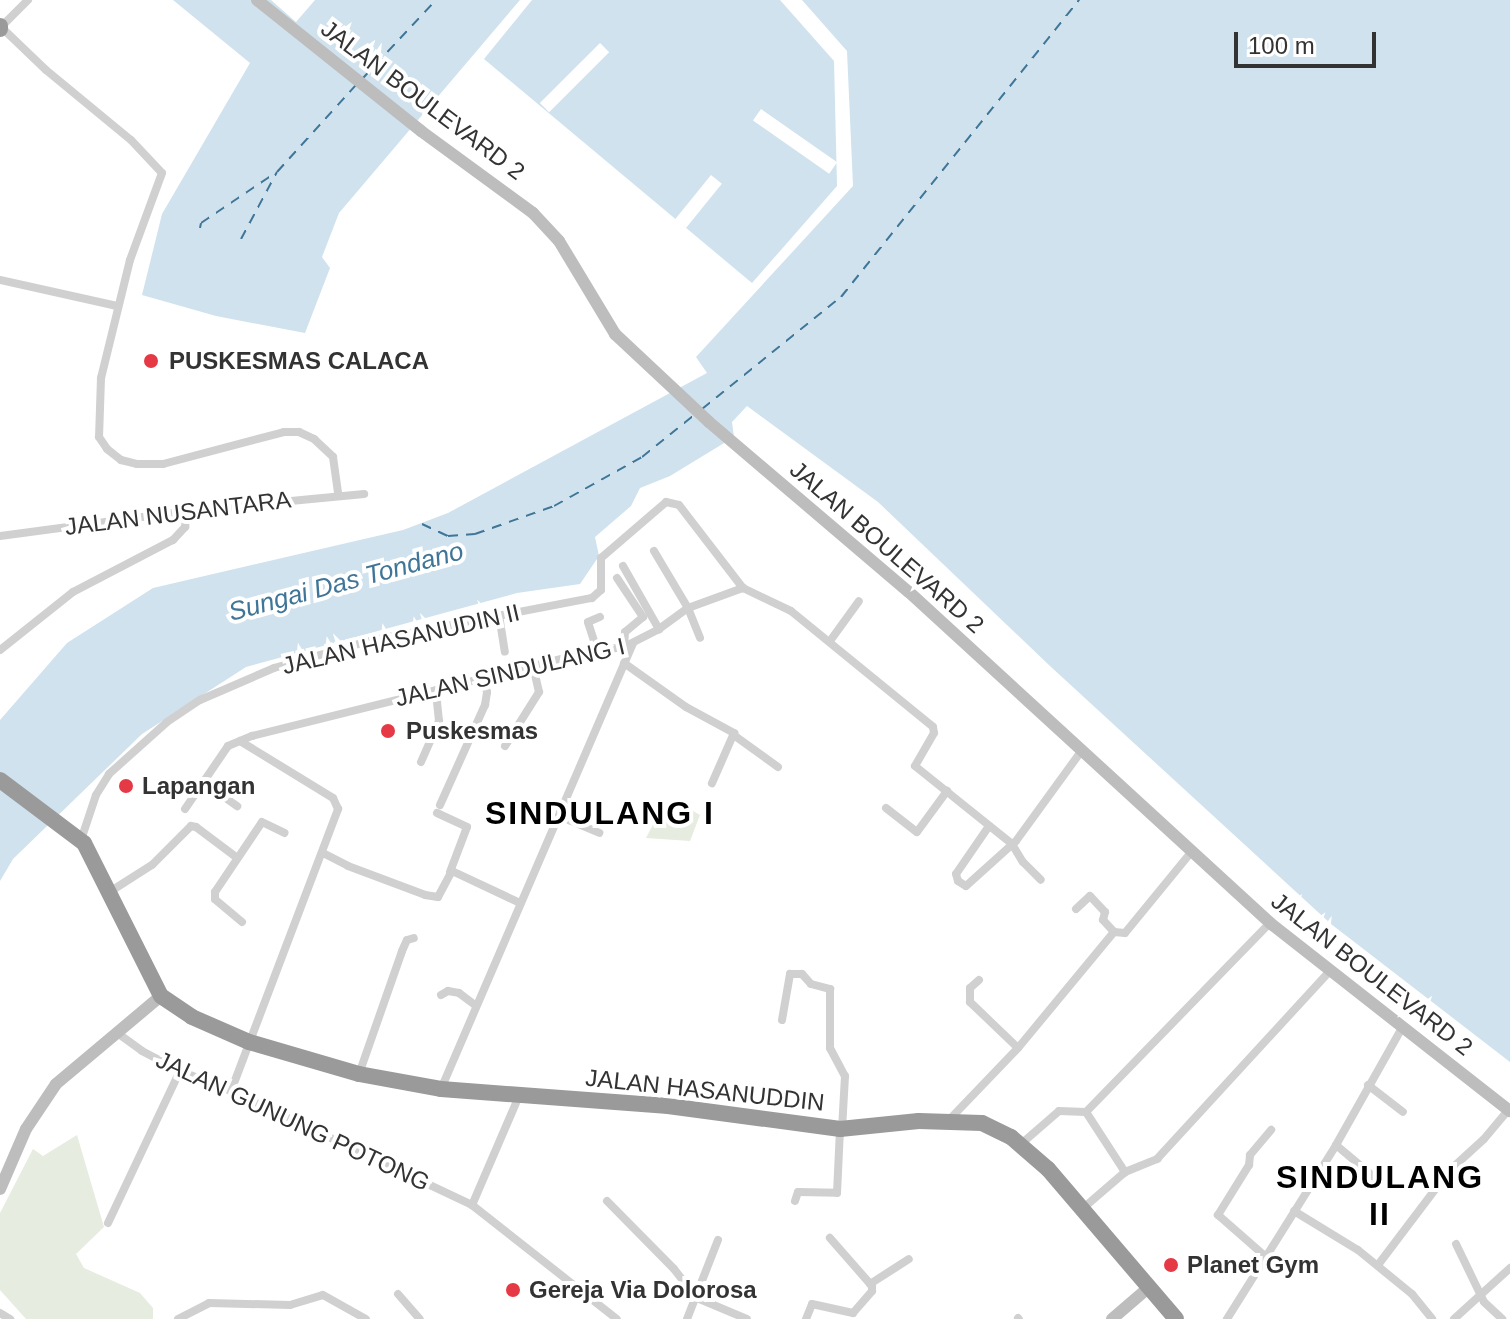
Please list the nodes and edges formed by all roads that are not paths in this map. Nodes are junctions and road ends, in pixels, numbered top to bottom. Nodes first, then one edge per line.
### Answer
1 (28, 0) edge
2 (257, 0) edge
3 (0, 27) edge
4 (0, 280) edge
5 (117, 306) junction
6 (338, 494) junction
7 (360, 494) dead end
8 (187, 511) junction
9 (0, 536) edge
10 (654, 551) dead end
11 (623, 566) dead end
12 (617, 578) dead end
13 (743, 588) junction
14 (859, 601) dead end
15 (688, 608) junction
16 (499, 615) junction
17 (600, 617) dead end
18 (659, 629) junction
19 (700, 638) dead end
20 (830, 641) junction
21 (628, 645) junction
22 (0, 650) edge
23 (597, 650) junction
24 (505, 652) dead end
25 (624, 663) junction
26 (533, 666) junction
27 (483, 678) junction
28 (436, 690) junction
29 (735, 736) junction
30 (240, 741) junction
31 (505, 746) dead end
32 (1082, 750) junction
33 (421, 762) dead end
34 (778, 767) dead end
35 (0, 780) edge
36 (203, 782) junction
37 (712, 783) dead end
38 (947, 791) junction
39 (237, 806) dead end
40 (886, 808) dead end
41 (185, 809) dead end
42 (560, 811) junction
43 (989, 826) junction
44 (285, 833) dead end
45 (599, 833) dead end
46 (74, 835) junction
47 (1014, 842) junction
48 (1192, 851) junction
49 (323, 853) junction
50 (236, 857) junction
51 (450, 872) junction
52 (1041, 880) dead end
53 (111, 891) junction
54 (520, 903) junction
55 (1076, 909) dead end
56 (242, 922) dead end
57 (1270, 923) junction
58 (1114, 932) junction
59 (414, 938) dead end
60 (1329, 972) junction
61 (979, 980) dead end
62 (441, 995) dead end
63 (161, 996) junction
64 (476, 1006) junction
65 (782, 1020) dead end
66 (1402, 1028) junction
67 (116, 1032) junction
68 (249, 1042) junction
69 (1018, 1048) junction
70 (180, 1071) junction
71 (359, 1074) junction
72 (1368, 1085) junction
73 (441, 1089) junction
74 (231, 1091) junction
75 (519, 1095) junction
76 (1509, 1110) edge
77 (1086, 1112) junction
78 (1403, 1112) dead end
79 (949, 1120) junction
80 (841, 1129) junction
81 (1271, 1130) dead end
82 (1021, 1144) junction
83 (1336, 1145) junction
84 (1125, 1172) junction
85 (1375, 1178) dead end
86 (0, 1189) edge
87 (607, 1201) dead end
88 (795, 1201) dead end
89 (472, 1205) junction
90 (1081, 1210) junction
91 (1294, 1211) junction
92 (108, 1223) dead end
93 (830, 1238) dead end
94 (718, 1240) dead end
95 (1456, 1244) dead end
96 (1266, 1257) junction
97 (909, 1259) dead end
98 (1378, 1265) junction
99 (1510, 1268) edge
100 (870, 1284) junction
101 (1147, 1289) junction
102 (1481, 1293) junction
103 (398, 1294) dead end
104 (697, 1298) junction
105 (0, 1313) edge
106 (10, 1319) edge
107 (178, 1319) edge
108 (366, 1319) edge
109 (420, 1319) edge
110 (617, 1319) edge
111 (687, 1319) edge
112 (747, 1319) edge
113 (806, 1319) edge
114 (1112, 1319) edge
115 (1176, 1319) edge
116 (1227, 1319) edge
117 (1432, 1319) edge
118 (1454, 1319) edge
119 (1502, 1319) edge

1 - 3 street
2 - 32 main road, JALAN BOULEVARD 2
3 - 5 street
4 - 5 street
5 - 6 street
6 - 7 street, JALAN NUSANTARA
6 - 8 street, JALAN NUSANTARA
8 - 9 street, JALAN NUSANTARA
8 - 22 street
10 - 15 street
11 - 18 street
12 - 21 street
13 - 15 street, JALAN SINDULANG I
13 - 16 street, JALAN HASANUDIN II
13 - 20 street
14 - 20 street
15 - 18 street, JALAN SINDULANG I
15 - 19 street
16 - 24 street
16 - 46 street, JALAN HASANUDIN II
17 - 23 street
18 - 21 street, JALAN SINDULANG I
20 - 38 street
21 - 23 street, JALAN SINDULANG I
21 - 25 street
23 - 26 street, JALAN SINDULANG I
25 - 29 street
25 - 42 street
26 - 27 street, JALAN SINDULANG I
26 - 31 street
27 - 28 street, JALAN SINDULANG I
27 - 51 street
28 - 30 street, JALAN SINDULANG I
28 - 33 street
29 - 34 street
29 - 37 street
30 - 36 street
30 - 49 street
32 - 47 street
32 - 48 main road, JALAN BOULEVARD 2
35 - 46 highway
36 - 39 street
36 - 41 street
38 - 40 street
38 - 43 street
42 - 45 street
42 - 54 street
43 - 47 street
43 - 47 street
44 - 50 street
46 - 53 highway
47 - 52 street
48 - 57 main road, JALAN BOULEVARD 2
48 - 58 street
49 - 51 street
49 - 68 street
50 - 53 street
50 - 56 street
51 - 54 street
53 - 63 highway
54 - 64 street
55 - 58 street
57 - 60 main road, JALAN BOULEVARD 2
57 - 77 street
58 - 69 street
59 - 71 street
60 - 66 main road, JALAN BOULEVARD 2
60 - 84 street
61 - 69 street
62 - 64 street
63 - 67 main road
63 - 68 highway, JALAN HASANUDDIN
64 - 73 street
65 - 80 street
66 - 72 street
66 - 76 main road, JALAN BOULEVARD 2
67 - 70 street, JALAN GUNUNG POTONG
67 - 86 main road
68 - 71 highway, JALAN HASANUDDIN
68 - 74 street
69 - 79 street
70 - 74 street, JALAN GUNUNG POTONG
70 - 92 street
71 - 73 highway, JALAN HASANUDDIN
72 - 78 street
72 - 83 street
73 - 75 highway, JALAN HASANUDDIN
74 - 89 street, JALAN GUNUNG POTONG
75 - 80 highway, JALAN HASANUDDIN
75 - 89 street
76 - 98 street
77 - 82 street
77 - 84 street
79 - 80 highway, JALAN HASANUDDIN
79 - 82 highway, JALAN HASANUDDIN
80 - 88 street
81 - 96 street
82 - 90 highway, JALAN HASANUDDIN
83 - 85 street
83 - 91 street
84 - 90 street
87 - 104 street
89 - 110 street, JALAN GUNUNG POTONG
90 - 101 highway, JALAN HASANUDDIN
91 - 96 street
91 - 98 street
93 - 100 street
94 - 104 street
95 - 102 street
96 - 116 street
97 - 100 street
98 - 117 street
99 - 102 street
100 - 113 street
101 - 114 main road
101 - 115 highway, JALAN HASANUDDIN
102 - 118 street
102 - 119 street
103 - 109 street
104 - 111 street
104 - 112 street
105 - 106 street
107 - 108 street

